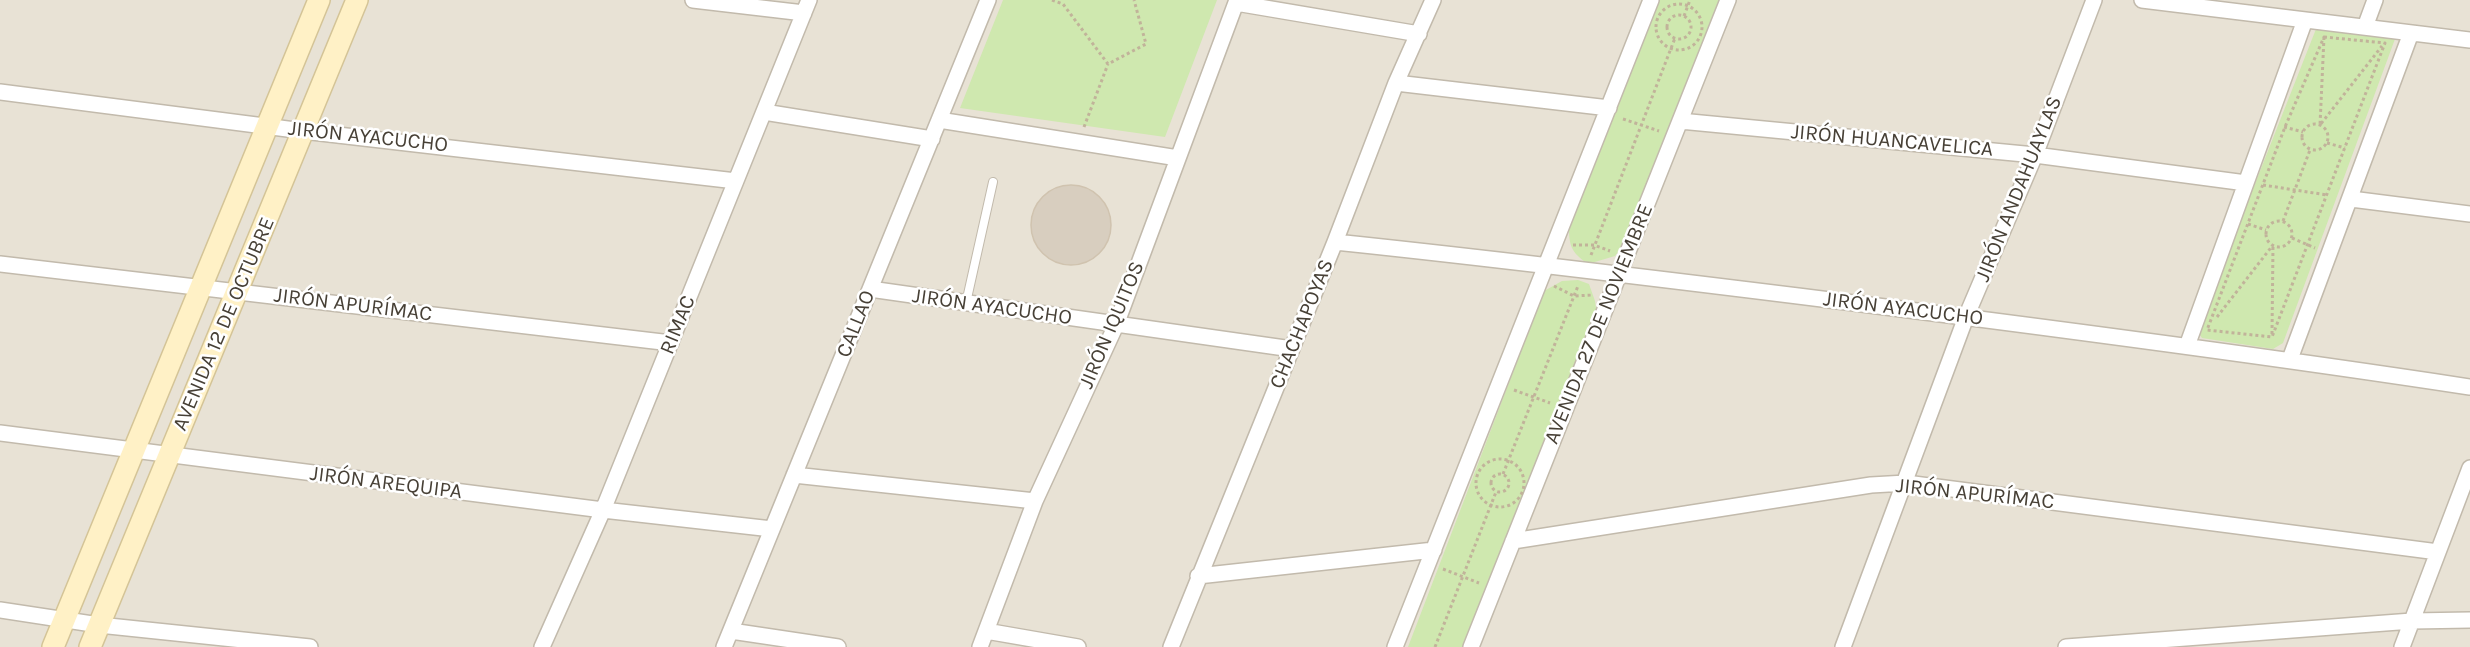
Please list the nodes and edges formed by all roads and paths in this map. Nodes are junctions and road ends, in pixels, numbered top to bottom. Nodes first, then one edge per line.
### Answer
1 (319, 0) edge
2 (357, 0) edge
3 (693, 0) edge
4 (988, 0) edge
5 (1052, 0) edge
6 (1067, 0) edge
7 (1134, 0) edge
8 (1433, 0) edge
9 (1651, 0) edge
10 (1690, 0) edge
11 (1728, 0) edge
12 (2094, 0) edge
13 (2142, 0) edge
14 (2375, 0) edge
15 (1237, 1) edge
16 (1063, 4) junction
17 (1688, 5) junction
18 (806, 7) edge
19 (1684, 16) junction
20 (2305, 20) junction
21 (2365, 27) junction
22 (2411, 33) junction
23 (1419, 34) junction
24 (2470, 40) edge
25 (2385, 43) junction
26 (1108, 63) junction
27 (1396, 83) junction
28 (0, 92) edge
29 (764, 112) junction
30 (1611, 112) junction
31 (939, 120) junction
32 (1680, 121) junction
33 (2320, 125) junction
34 (267, 126) junction
35 (303, 131) junction
36 (1666, 134) dead end
37 (932, 139) junction
38 (1078, 142) junction
39 (2327, 143) junction
40 (2345, 148) junction
41 (2311, 149) junction
42 (2035, 155) junction
43 (1178, 158) junction
44 (736, 181) junction
45 (993, 182) dead end
46 (2246, 183) junction
47 (2296, 190) junction
48 (2327, 195) junction
49 (2351, 199) junction
50 (2470, 214) edge
51 (2283, 221) junction
52 (2292, 238) junction
53 (1335, 242) junction
54 (1555, 245) junction
55 (2273, 245) junction
56 (2308, 245) junction
57 (2330, 254) junction
58 (1626, 257) junction
59 (0, 264) edge
60 (1548, 264) junction
61 (1619, 274) junction
62 (1541, 281) junction
63 (201, 287) junction
64 (870, 289) junction
65 (238, 291) junction
66 (1611, 295) junction
67 (966, 303) junction
68 (1966, 317) junction
69 (1116, 325) junction
70 (2207, 330) junction
71 (2272, 337) junction
72 (671, 342) junction
73 (2187, 346) junction
74 (1292, 349) junction
75 (2290, 359) junction
76 (1506, 387) dead end
77 (2470, 387) edge
78 (1551, 404) dead end
79 (0, 434) edge
80 (133, 450) junction
81 (169, 454) junction
82 (2470, 468) edge
83 (794, 475) junction
84 (1906, 483) junction
85 (1496, 492) junction
86 (1035, 501) junction
87 (1491, 505) junction
88 (603, 510) junction
89 (772, 529) junction
90 (1513, 541) junction
91 (1434, 550) junction
92 (2438, 552) junction
93 (1436, 566) dead end
94 (1198, 576) junction
95 (1463, 576) junction
96 (1481, 583) dead end
97 (0, 610) edge
98 (64, 620) junction
99 (2470, 620) edge
100 (2412, 621) junction
101 (99, 625) junction
102 (731, 631) junction
103 (986, 631) junction
104 (52, 647) edge
105 (90, 647) edge
106 (310, 647) edge
107 (542, 647) edge
108 (724, 647) edge
109 (838, 647) edge
110 (980, 647) edge
111 (1078, 647) edge
112 (1171, 647) edge
113 (1395, 647) edge
114 (1435, 647) edge
115 (1471, 647) edge
116 (1843, 647) edge
117 (2066, 647) edge
118 (2402, 647) edge

1 - 34 main road, AVENIDA 12 DE OCTUBRE
2 - 35 main road, AVENIDA 12 DE OCTUBRE
3 - 18 street
4 - 31 street, CALLAO
5 - 16 path
6 - 16 path
7 - 26 path
8 - 23 street, CHACHAPOYAS
9 - 30 street
10 - 17 path
11 - 32 street, AVENIDA 27 DE NOVIEMBRE
12 - 42 street, JIRÓN ANDAHUAYLAS
13 - 20 street
14 - 21 street
15 - 23 street
15 - 43 street, JIRÓN IQUITOS
16 - 26 path
17 - 17 path
17 - 19 path
18 - 29 street, RIMAC
19 - 19 path
20 - 21 street
20 - 33 path
20 - 46 street
21 - 22 street
22 - 24 street
22 - 25 path
22 - 49 street
23 - 27 street, CHACHAPOYAS
25 - 33 path
25 - 40 path
26 - 38 path
27 - 30 street
27 - 53 street, CHACHAPOYAS
28 - 34 street, JIRÓN AYACUCHO
29 - 37 street
29 - 44 street, RIMAC
30 - 36 path
30 - 54 street
31 - 37 street, CALLAO
31 - 38 street
32 - 42 street, JIRÓN HUANCAVELICA
32 - 58 street, AVENIDA 27 DE NOVIEMBRE
33 - 39 path
33 - 41 path
34 - 35 street, JIRÓN AYACUCHO
34 - 63 main road, AVENIDA 12 DE OCTUBRE
35 - 44 street, JIRÓN AYACUCHO
35 - 65 main road, AVENIDA 12 DE OCTUBRE
37 - 64 street, CALLAO
38 - 43 street
39 - 40 path
39 - 41 path
40 - 48 path
41 - 47 path
42 - 46 street, JIRÓN HUANCAVELICA
42 - 68 street, JIRÓN ANDAHUAYLAS
43 - 69 street, JIRÓN IQUITOS
44 - 72 street, RIMAC
45 - 67 lane
46 - 47 path
46 - 73 street
47 - 48 path
47 - 51 path
48 - 49 path
48 - 56 path
49 - 50 street
49 - 57 street
51 - 52 path
51 - 55 path
52 - 55 path
52 - 56 path
53 - 60 street, JIRÓN AYACUCHO
53 - 74 street, CHACHAPOYAS
54 - 58 path
54 - 60 street
55 - 70 path
55 - 71 path
56 - 57 path
56 - 71 path
57 - 75 street
58 - 61 street, AVENIDA 27 DE NOVIEMBRE
59 - 63 street, JIRÓN APURÍMAC
60 - 61 street, JIRÓN AYACUCHO
60 - 62 street
61 - 66 street, AVENIDA 27 DE NOVIEMBRE
61 - 68 street, JIRÓN AYACUCHO
62 - 66 path
62 - 91 street
63 - 65 street, JIRÓN APURÍMAC
63 - 80 main road, AVENIDA 12 DE OCTUBRE
64 - 67 street, JIRÓN AYACUCHO
64 - 83 street, CALLAO
65 - 72 street, JIRÓN APURÍMAC
65 - 81 main road, AVENIDA 12 DE OCTUBRE
66 - 90 street, AVENIDA 27 DE NOVIEMBRE
67 - 69 street, JIRÓN AYACUCHO
68 - 73 street, JIRÓN AYACUCHO
68 - 84 street, JIRÓN ANDAHUAYLAS
69 - 74 street, JIRÓN AYACUCHO
69 - 86 street, JIRÓN IQUITOS
70 - 71 path
70 - 73 path
71 - 75 path
72 - 88 street, RIMAC
73 - 75 street, JIRÓN AYACUCHO
74 - 94 street, CHACHAPOYAS
75 - 77 street, JIRÓN AYACUCHO
76 - 78 path
79 - 80 street, JIRÓN AREQUIPA
80 - 81 street, JIRÓN AREQUIPA
80 - 98 main road, AVENIDA 12 DE OCTUBRE
81 - 88 street, JIRÓN AREQUIPA
81 - 101 main road, AVENIDA 12 DE OCTUBRE
82 - 92 street
83 - 86 street
83 - 89 street, CALLAO
84 - 90 street, JIRÓN APURÍMAC
84 - 92 street, JIRÓN APURÍMAC
84 - 116 street, JIRÓN ANDAHUAYLAS
85 - 85 path
85 - 87 path
86 - 103 street, JIRÓN IQUITOS
87 - 87 path
87 - 95 path
88 - 89 street, JIRÓN AREQUIPA
88 - 107 street, RIMAC
89 - 102 street, CALLAO
90 - 115 street, AVENIDA 27 DE NOVIEMBRE
91 - 94 street
91 - 113 street
92 - 100 street
93 - 95 path
94 - 112 street, CHACHAPOYAS
95 - 96 path
95 - 114 path
97 - 98 street
98 - 101 street
98 - 104 main road, AVENIDA 12 DE OCTUBRE
99 - 100 street
100 - 117 street
100 - 118 street
101 - 105 main road, AVENIDA 12 DE OCTUBRE
101 - 106 street
102 - 108 street, CALLAO
102 - 109 street
103 - 110 street, JIRÓN IQUITOS
103 - 111 street

